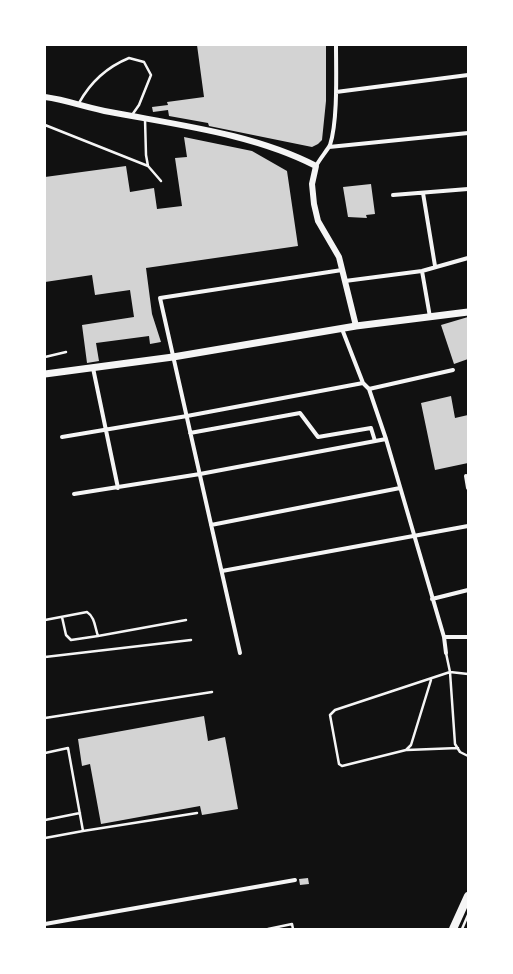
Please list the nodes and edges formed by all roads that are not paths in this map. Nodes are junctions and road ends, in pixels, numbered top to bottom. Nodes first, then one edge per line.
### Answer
1 (336, 45) edge
2 (468, 75) edge
3 (336, 92) junction
4 (45, 97) edge
5 (77, 105) junction
6 (132, 116) junction
7 (145, 119) junction
8 (45, 125) edge
9 (468, 133) edge
10 (329, 147) junction
11 (148, 166) junction
12 (316, 166) junction
13 (161, 181) dead end
14 (468, 188) edge
15 (423, 193) junction
16 (393, 195) dead end
17 (468, 258) edge
18 (436, 266) junction
19 (342, 270) junction
20 (422, 271) junction
21 (345, 281) junction
22 (468, 312) edge
23 (430, 317) junction
24 (356, 326) junction
25 (342, 329) junction
26 (66, 352) dead end
27 (45, 357) edge
28 (173, 357) junction
29 (93, 368) junction
30 (453, 370) dead end
31 (45, 374) edge
32 (363, 383) junction
33 (369, 390) junction
34 (186, 416) junction
35 (105, 430) junction
36 (190, 433) junction
37 (62, 436) dead end
38 (386, 439) junction
39 (375, 441) junction
40 (200, 474) junction
41 (466, 476) dead end
42 (118, 488) junction
43 (400, 488) junction
44 (468, 488) edge
45 (74, 494) dead end
46 (211, 525) junction
47 (468, 526) edge
48 (414, 535) junction
49 (222, 571) junction
50 (468, 590) edge
51 (432, 599) junction
52 (62, 617) junction
53 (45, 620) edge
54 (186, 620) dead end
55 (98, 636) junction
56 (444, 637) junction
57 (468, 637) edge
58 (191, 640) dead end
59 (240, 652) dead end
60 (446, 653) joint
61 (45, 658) edge
62 (450, 672) junction
63 (468, 674) edge
64 (431, 680) junction
65 (212, 692) dead end
66 (45, 718) edge
67 (458, 748) junction
68 (406, 750) junction
69 (45, 753) edge
70 (468, 756) edge
71 (80, 813) junction
72 (197, 813) dead end
73 (45, 820) edge
74 (83, 831) junction
75 (45, 838) edge
76 (295, 880) dead end
77 (468, 896) edge
78 (468, 904) edge
79 (468, 916) edge
80 (45, 924) edge
81 (268, 929) edge
82 (293, 929) edge
83 (453, 929) edge
84 (456, 929) edge
85 (462, 929) edge

1 - 3 street
2 - 3 street
3 - 10 street
4 - 5 street
5 - 6 street
5 - 6 lane
6 - 7 street
7 - 11 lane
7 - 12 street
8 - 11 lane
9 - 10 street
10 - 12 street
11 - 13 lane
12 - 19 street
14 - 15 street
15 - 16 street
15 - 18 street
17 - 18 street
18 - 20 street
19 - 21 street
19 - 28 street
20 - 21 street
20 - 23 street
21 - 24 street
22 - 23 main road
23 - 24 main road
24 - 25 main road
25 - 28 main road
25 - 32 street
26 - 27 lane
28 - 29 main road
28 - 34 street
29 - 31 main road
29 - 35 street
30 - 33 street
32 - 33 street
32 - 34 street
33 - 38 street
34 - 35 street
34 - 36 street
35 - 37 street
35 - 42 street
36 - 39 street
36 - 40 street
38 - 39 street
38 - 43 street
39 - 40 street
40 - 42 street
40 - 46 street
41 - 44 street
42 - 45 street
43 - 46 street
43 - 48 street
46 - 49 street
47 - 48 street
48 - 49 street
48 - 51 street
49 - 59 street
50 - 51 street
51 - 56 street
52 - 53 lane
52 - 55 lane
52 - 55 lane
54 - 55 lane
56 - 57 street
56 - 60 street
58 - 61 lane
60 - 62 lane
62 - 63 lane
62 - 64 lane
62 - 67 lane
64 - 68 lane
64 - 68 lane
65 - 66 lane
67 - 68 lane
67 - 70 lane
69 - 71 lane
71 - 73 lane
71 - 74 lane
72 - 74 lane
74 - 75 lane
76 - 80 street
77 - 83 highway
78 - 84 lane
79 - 85 lane
81 - 82 lane

